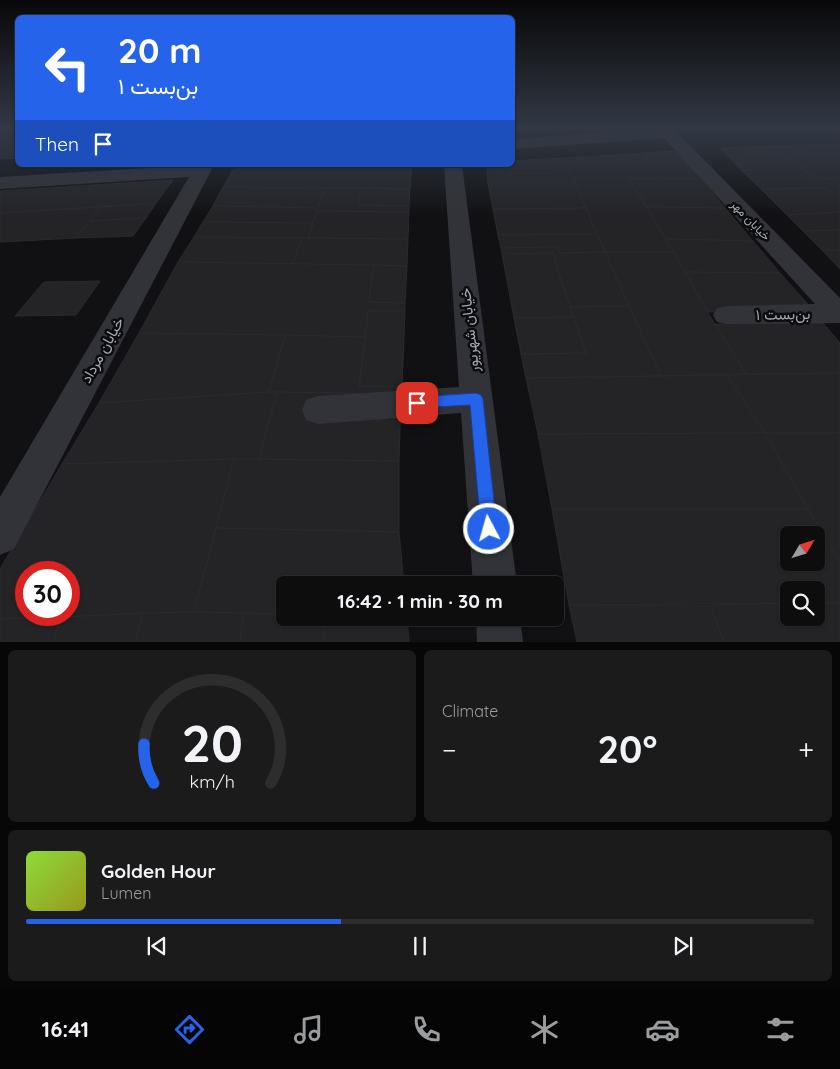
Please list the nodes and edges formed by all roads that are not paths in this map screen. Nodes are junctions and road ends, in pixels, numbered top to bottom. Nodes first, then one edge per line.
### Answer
1 (692, 157) edge
2 (452, 167) edge
3 (203, 168) edge
4 (0, 183) edge
5 (840, 313) edge
6 (728, 315) dead end
7 (476, 399) junction
8 (318, 410) dead end
9 (0, 535) edge
10 (493, 576) edge
11 (499, 626) edge
12 (500, 642) edge

1 - 5 street, خیابان مهر
2 - 7 street, خیابان شهریور
3 - 4 street
3 - 9 street, خیابان مرداد
5 - 6 street, بن‌بست ۱
7 - 8 street
7 - 10 street, خیابان شهریور
11 - 12 street

